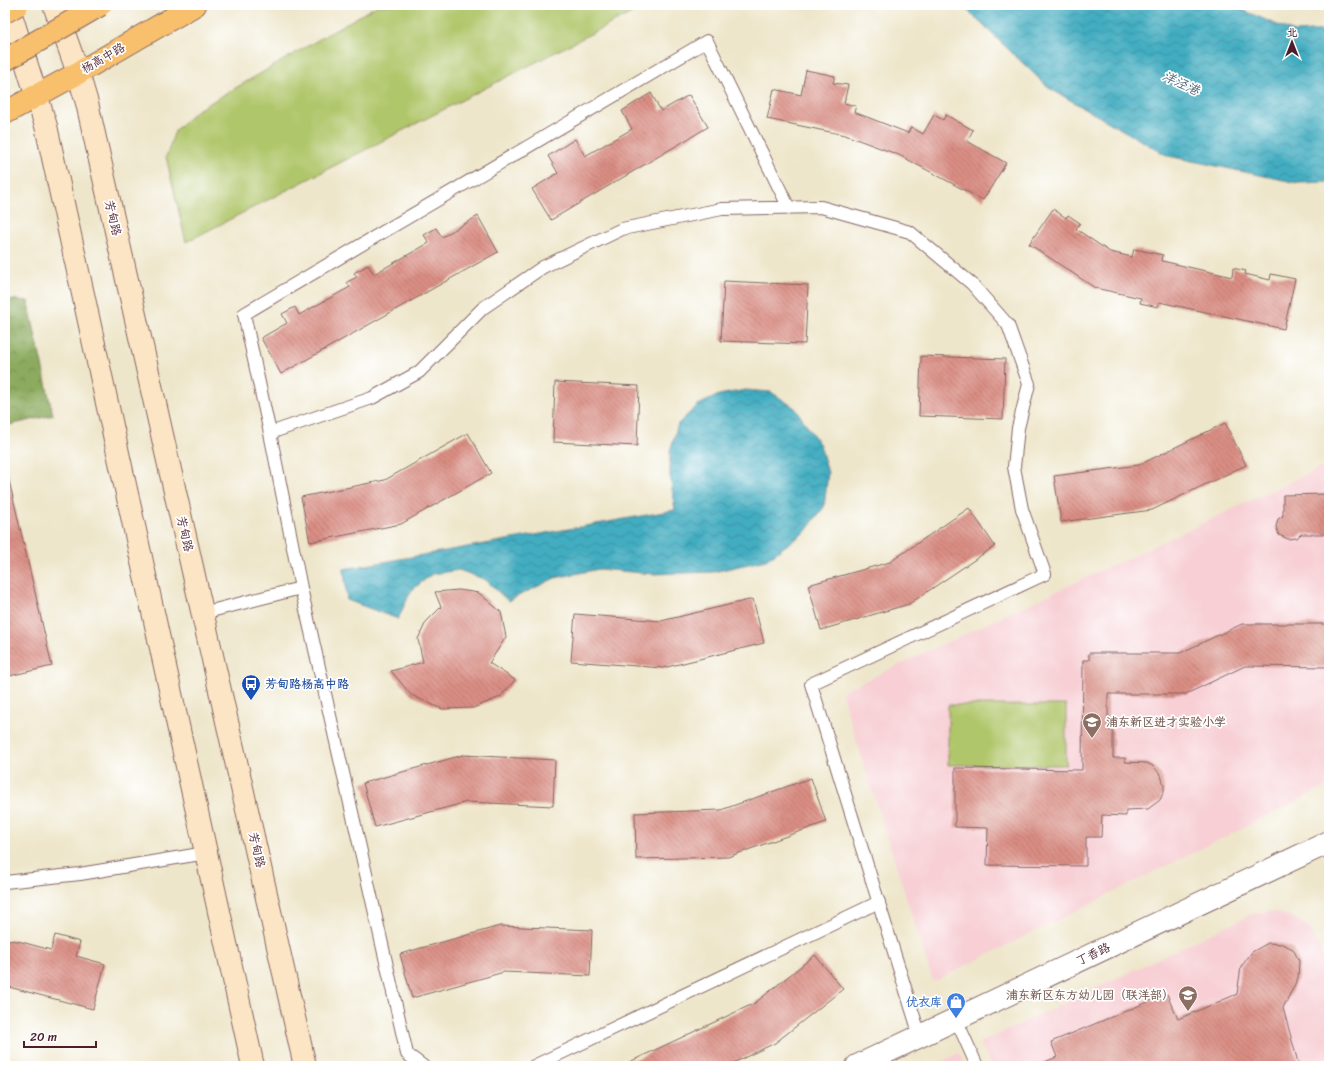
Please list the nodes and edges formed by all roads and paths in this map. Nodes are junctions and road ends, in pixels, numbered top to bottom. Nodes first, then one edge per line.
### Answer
1 (8, 5) edge
2 (17, 5) edge
3 (54, 5) edge
4 (100, 5) edge
5 (195, 5) edge
6 (5, 12) edge
7 (5, 60) edge
8 (78, 72) junction
9 (37, 95) junction
10 (8, 111) edge
11 (789, 208) junction
12 (270, 433) junction
13 (301, 588) junction
14 (203, 613) junction
15 (1329, 842) edge
16 (206, 852) junction
17 (5, 882) edge
18 (879, 902) junction
19 (956, 1019) junction
20 (920, 1036) junction
21 (253, 1066) edge
22 (305, 1066) edge
23 (423, 1066) edge
24 (534, 1066) edge
25 (857, 1066) edge
26 (977, 1066) edge

1 - 9 main road
2 - 6 main road, bridge
3 - 8 main road, 芳甸路
4 - 7 main road, bridge
5 - 8 main road, 杨高中路
8 - 9 main road, 杨高中路
8 - 14 main road, 芳甸路
9 - 10 main road, 杨高中路
9 - 16 main road
11 - 12 lane
11 - 12 lane
11 - 18 lane
12 - 13 lane
13 - 14 lane
13 - 23 lane
14 - 22 main road, 芳甸路
15 - 19 street, 丁香路
16 - 17 lane
16 - 21 main road
18 - 20 lane
18 - 24 lane
19 - 20 street, 丁香路
19 - 26 lane
20 - 25 street, 丁香路

